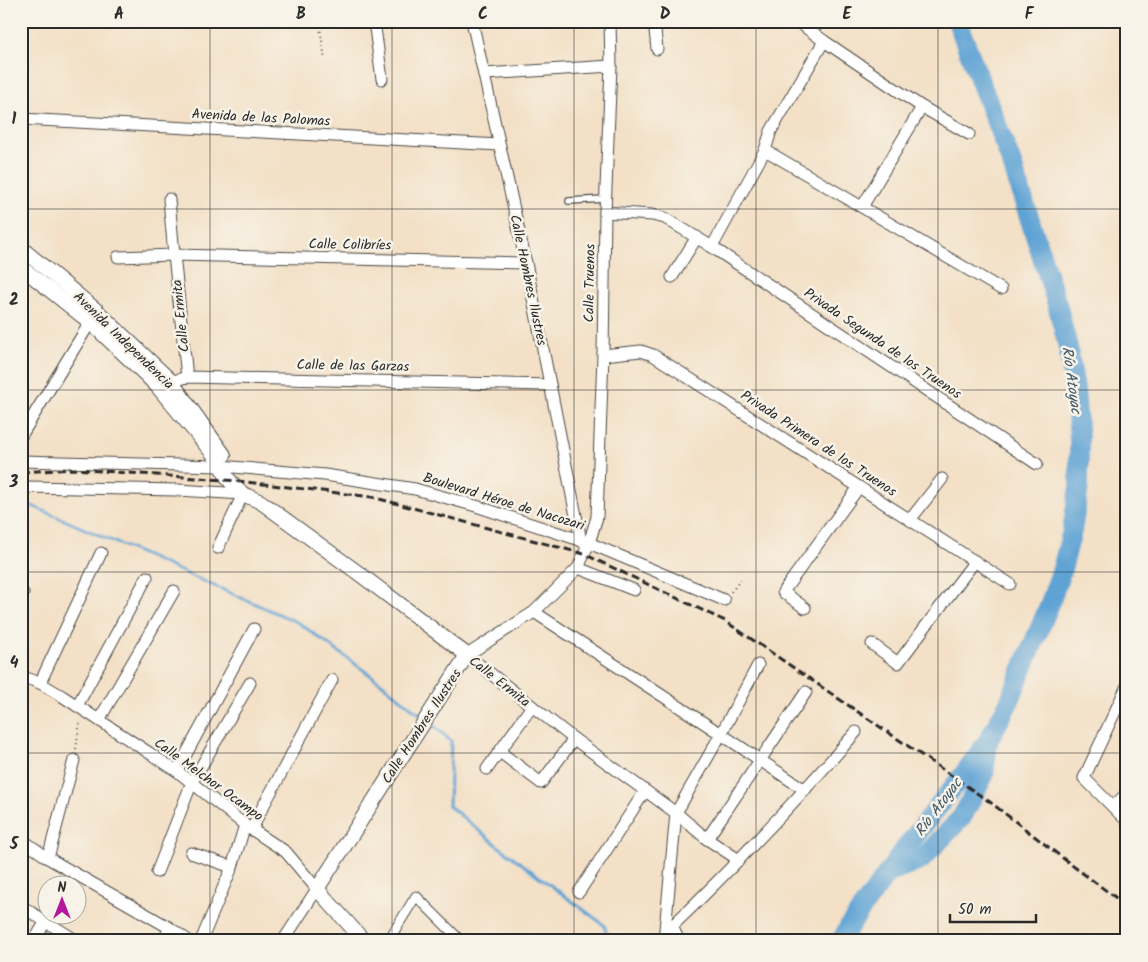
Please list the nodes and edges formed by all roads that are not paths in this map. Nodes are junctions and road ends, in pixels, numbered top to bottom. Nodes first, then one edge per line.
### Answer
1 (374, 21) edge
2 (472, 21) edge
3 (610, 21) edge
4 (654, 21) edge
5 (797, 21) edge
6 (824, 41) junction
7 (657, 49) dead end
8 (611, 66) junction
9 (484, 74) junction
10 (382, 79) dead end
11 (922, 107) junction
12 (21, 119) edge
13 (969, 134) dead end
14 (499, 145) junction
15 (765, 150) junction
16 (169, 199) dead end
17 (605, 199) junction
18 (569, 201) dead end
19 (862, 207) junction
20 (605, 212) junction
21 (697, 237) junction
22 (712, 247) junction
23 (23, 253) edge
24 (174, 255) junction
25 (118, 258) dead end
26 (526, 263) junction
27 (21, 267) edge
28 (672, 277) dead end
29 (1001, 289) dead end
30 (94, 317) junction
31 (604, 355) junction
32 (187, 377) junction
33 (164, 383) junction
34 (550, 385) junction
35 (21, 436) edge
36 (21, 461) edge
37 (1037, 464) dead end
38 (225, 467) junction
39 (942, 479) dead end
40 (859, 487) junction
41 (21, 488) edge
42 (252, 496) junction
43 (910, 520) junction
44 (585, 542) junction
45 (218, 548) dead end
46 (101, 553) dead end
47 (975, 561) junction
48 (578, 568) junction
49 (147, 577) dead end
50 (1010, 584) dead end
51 (634, 590) dead end
52 (174, 591) dead end
53 (724, 600) road end
54 (805, 608) dead end
55 (534, 612) junction
56 (254, 629) dead end
57 (872, 644) dead end
58 (467, 655) junction
59 (758, 665) dead end
60 (21, 676) edge
61 (332, 680) dead end
62 (40, 684) junction
63 (250, 684) dead end
64 (1127, 686) edge
65 (806, 692) dead end
66 (532, 706) junction
67 (80, 707) junction
68 (99, 720) junction
69 (856, 732) dead end
70 (722, 734) junction
71 (574, 739) junction
72 (500, 752) junction
73 (74, 760) road end
74 (760, 760) junction
75 (488, 769) dead end
76 (177, 771) junction
77 (192, 782) junction
78 (805, 790) junction
79 (645, 791) junction
80 (1127, 793) edge
81 (1113, 807) junction
82 (676, 813) junction
83 (1127, 821) edge
84 (249, 828) junction
85 (21, 839) edge
86 (707, 839) junction
87 (192, 852) dead end
88 (48, 858) junction
89 (739, 860) junction
90 (232, 867) junction
91 (157, 872) dead end
92 (317, 889) junction
93 (579, 892) dead end
94 (21, 906) edge
95 (38, 916) edge
96 (44, 924) edge
97 (51, 924) edge
98 (170, 928) junction
99 (667, 934) edge
100 (34, 941) edge
101 (77, 941) edge
102 (163, 941) edge
103 (189, 941) edge
104 (201, 941) edge
105 (283, 941) edge
106 (364, 941) edge
107 (388, 941) edge
108 (461, 941) edge
109 (679, 941) edge

1 - 10 street
2 - 9 street, Calle Hombres Ilustres
3 - 8 street, Calle Truenos
4 - 7 street
5 - 6 street
6 - 11 street
6 - 15 street
8 - 9 street
8 - 17 street, Calle Truenos
9 - 14 street, Calle Hombres Ilustres
11 - 13 street
11 - 19 street
12 - 14 street, Avenida de las Palomas
14 - 26 street, Calle Hombres Ilustres
15 - 19 street
15 - 22 street
16 - 24 street, Calle Ermita
17 - 18 lane
17 - 20 street, Calle Truenos
19 - 29 street
20 - 21 street, Privada Segunda de los Truenos
20 - 31 street, Calle Truenos
21 - 22 street, Privada Segunda de los Truenos
21 - 28 street
22 - 37 street, Privada Segunda de los Truenos
23 - 30 street, Avenida Independencia
24 - 25 street, Calle Colibríes
24 - 26 street, Calle Colibríes
24 - 32 street, Calle Ermita
26 - 34 street, Calle Hombres Ilustres
27 - 30 street, Avenida Independencia
30 - 33 street, Avenida Independencia
30 - 35 street
31 - 40 street, Privada Primera de los Truenos
31 - 44 street, Calle Truenos
32 - 33 street, Calle de las Garzas
32 - 34 street, Calle de las Garzas
33 - 38 street, Avenida Independencia
34 - 44 street, Calle Hombres Ilustres
36 - 38 street, Boulevard Héroe de Nacozari
38 - 42 street, Avenida Independencia
38 - 44 street, Boulevard Héroe de Nacozari
39 - 43 street
40 - 43 street, Privada Primera de los Truenos
40 - 54 street
41 - 42 street
42 - 45 street
42 - 58 street, Calle Ermita
43 - 47 street, Privada Primera de los Truenos
44 - 48 street, Calle Hombres Ilustres
44 - 53 street, Boulevard Héroe de Nacozari
46 - 62 street
47 - 50 street, Privada Primera de los Truenos
47 - 57 street
48 - 51 street
48 - 55 street, Calle Hombres Ilustres
49 - 67 street
52 - 68 street
55 - 58 street, Calle Hombres Ilustres
55 - 70 street
56 - 76 street
58 - 66 street, Calle Ermita
58 - 92 street, Calle Hombres Ilustres
59 - 70 street
60 - 62 street, Calle Melchor Ocampo
61 - 84 street
62 - 67 street, Calle Melchor Ocampo
63 - 77 street
64 - 81 street
65 - 74 street
66 - 71 street, Calle Ermita
66 - 72 street
67 - 68 street, Calle Melchor Ocampo
68 - 76 street, Calle Melchor Ocampo
69 - 78 street
70 - 74 street
70 - 82 street
71 - 72 street
71 - 79 street, Calle Ermita
72 - 75 street
73 - 88 street
74 - 78 street
74 - 86 street
76 - 77 street, Calle Melchor Ocampo
77 - 84 street, Calle Melchor Ocampo
77 - 91 street
78 - 89 street
79 - 82 street, Calle Ermita
79 - 93 street
80 - 81 street
81 - 83 street
82 - 86 street, Calle Ermita
82 - 99 street
84 - 90 street
84 - 92 street, Calle Melchor Ocampo
85 - 88 street
86 - 89 street, Calle Ermita
87 - 90 street
88 - 98 street
89 - 99 street
90 - 104 street
92 - 105 street, Calle Hombres Ilustres
92 - 106 street
94 - 95 street
96 - 100 street
97 - 101 street
98 - 102 street
98 - 103 street
99 - 109 street
107 - 108 street

